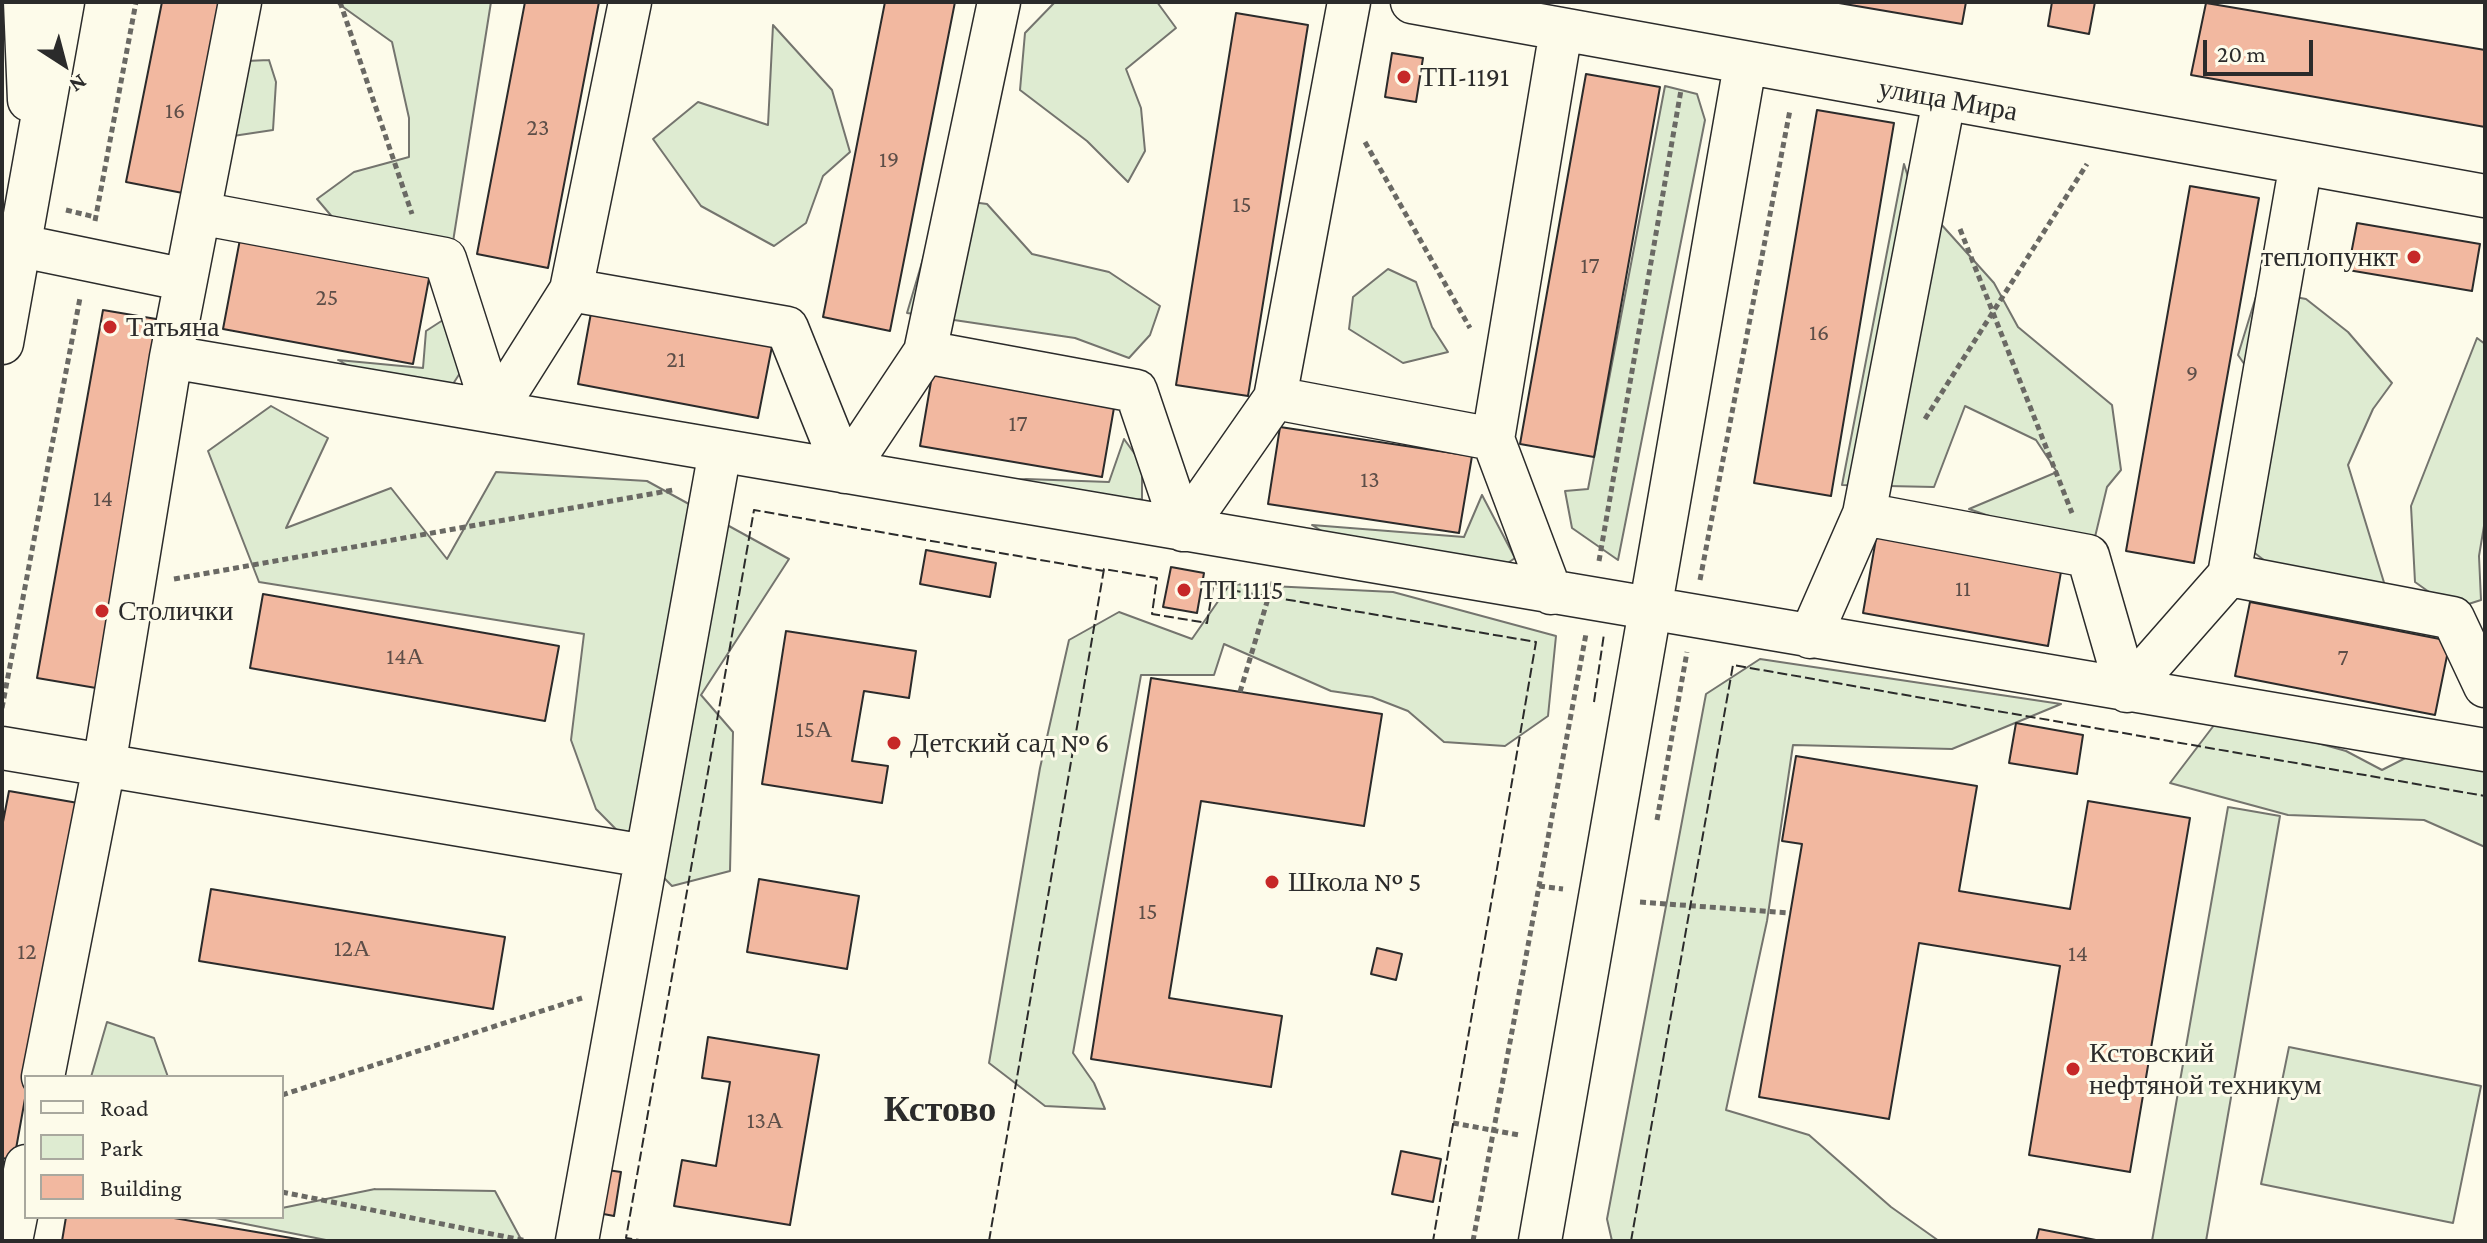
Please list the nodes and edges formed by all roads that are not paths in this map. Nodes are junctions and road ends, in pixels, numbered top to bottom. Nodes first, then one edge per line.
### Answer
1 (25, 2) edge
2 (63, 2) edge
3 (240, 2) edge
4 (630, 2) edge
5 (999, 2) edge
6 (1349, 2) edge
7 (1412, 2) edge
8 (1561, 30) junction
9 (1745, 65) junction
10 (1944, 100) junction
11 (2301, 163) junction
12 (33, 181) junction
13 (2485, 196) edge
14 (199, 213) junction
15 (11, 245) edge
16 (186, 280) junction
17 (571, 290) junction
18 (2, 343) edge
19 (925, 352) junction
20 (171, 357) junction
21 (1275, 398) junction
22 (494, 412) junction
23 (1493, 439) junction
24 (717, 467) junction
25 (845, 472) junction
26 (1864, 514) junction
27 (1183, 530) junction
28 (2229, 575) junction
29 (1551, 593) junction
30 (1650, 610) junction
31 (1810, 637) junction
32 (2485, 686) edge
33 (2127, 691) junction
34 (2, 748) edge
35 (2485, 750) edge
36 (104, 766) junction
37 (645, 856) junction
38 (43, 1075) edge
39 (24, 1176) edge
40 (11, 1241) edge
41 (577, 1241) edge
42 (1540, 1241) edge

1 - 12 street
2 - 12 street
3 - 14 street
4 - 17 street
5 - 19 street
6 - 21 street
7 - 8 street, улица Мира
8 - 9 street, улица Мира
8 - 23 street
9 - 10 street, улица Мира
9 - 30 street
10 - 11 street, улица Мира
10 - 26 street
11 - 13 street, улица Мира
11 - 28 street
12 - 15 street
14 - 16 street
14 - 22 street
15 - 16 street
15 - 18 street
16 - 20 street
17 - 22 street
17 - 25 street
19 - 25 street
19 - 27 street
20 - 22 street
20 - 36 street
21 - 23 street
21 - 27 street
22 - 24 street
23 - 29 street
24 - 25 street
24 - 37 street
25 - 27 street
26 - 31 street
26 - 33 street
27 - 29 street
28 - 32 street
28 - 33 street
29 - 30 street
30 - 31 street
30 - 42 street
31 - 33 street
33 - 35 street
34 - 36 street
36 - 37 street
36 - 38 street
37 - 41 street
39 - 40 street

